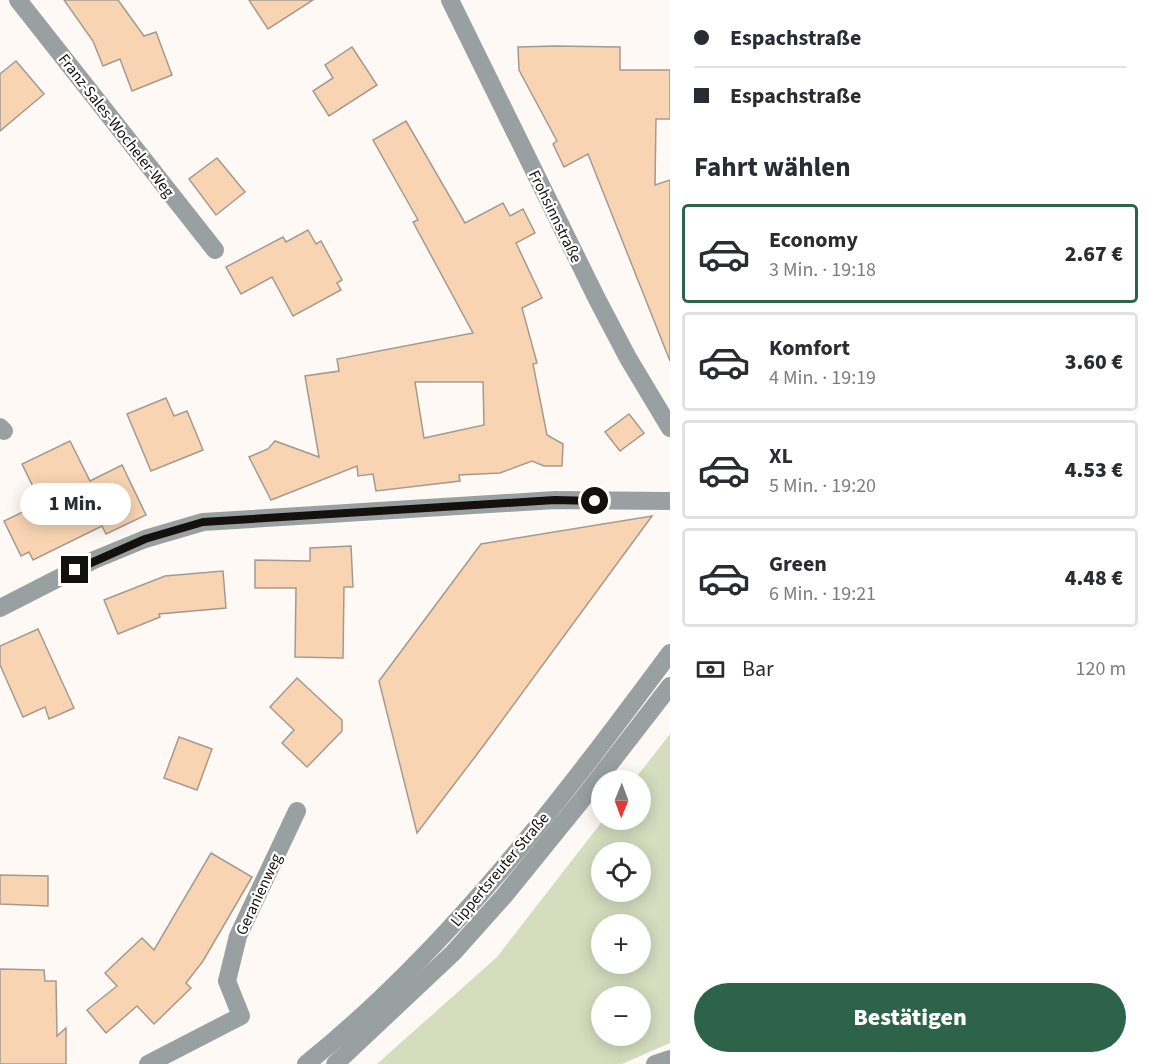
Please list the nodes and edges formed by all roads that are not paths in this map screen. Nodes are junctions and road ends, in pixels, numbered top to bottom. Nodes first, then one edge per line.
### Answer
1 (18, 0) edge
2 (450, 0) edge
3 (215, 250) dead end
4 (670, 428) edge
5 (670, 501) edge
6 (0, 609) edge
7 (670, 653) edge
8 (670, 686) edge
9 (297, 811) dead end
10 (670, 1059) edge
11 (148, 1064) edge
12 (306, 1064) edge
13 (334, 1064) edge
14 (655, 1064) edge

1 - 3 street, Franz-Sales-Wocheler-Weg
2 - 4 street, Frohsinnstraße
5 - 6 street
7 - 12 street, Lippertsreuter Straße
8 - 13 street, Lippertsreuter Straße
9 - 11 street, Geranienweg
10 - 14 street

